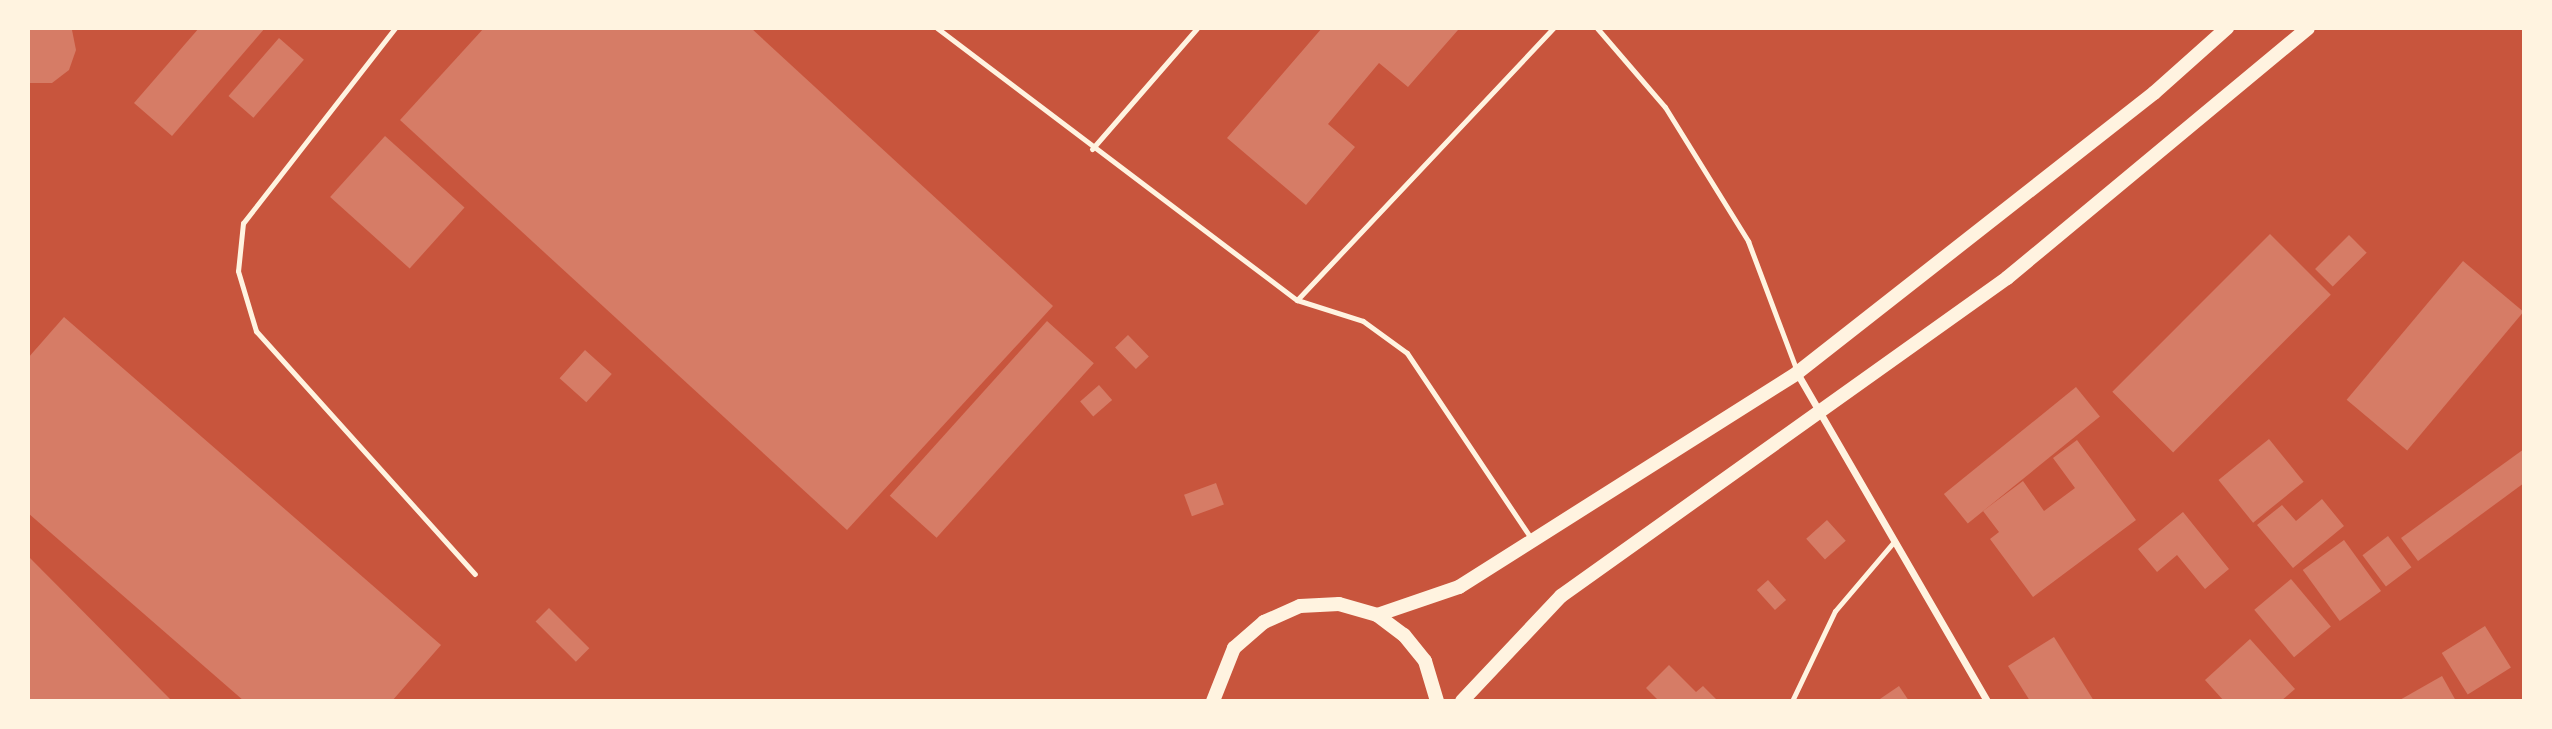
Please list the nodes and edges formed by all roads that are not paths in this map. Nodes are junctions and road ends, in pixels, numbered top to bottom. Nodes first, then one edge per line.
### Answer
1 (396, 28) edge
2 (937, 28) edge
3 (1197, 28) edge
4 (1553, 28) edge
5 (1597, 28) edge
6 (2227, 28) edge
7 (2307, 28) edge
8 (1092, 149) junction
9 (1297, 300) junction
10 (1797, 373) junction
11 (1824, 412) junction
12 (1534, 542) junction
13 (1892, 544) junction
14 (475, 574) dead end
15 (1377, 615) junction
16 (1793, 699) edge
17 (1213, 701) edge
18 (1437, 701) edge
19 (1462, 701) edge
20 (1987, 701) edge

1 - 14 lane
2 - 8 lane
3 - 8 lane
4 - 9 lane
5 - 10 lane
6 - 10 main road
7 - 11 main road
8 - 9 lane
9 - 12 lane
10 - 11 street
10 - 12 main road
11 - 13 street
11 - 19 main road
12 - 15 main road
13 - 16 lane
13 - 20 street
15 - 17 main road
15 - 18 main road

